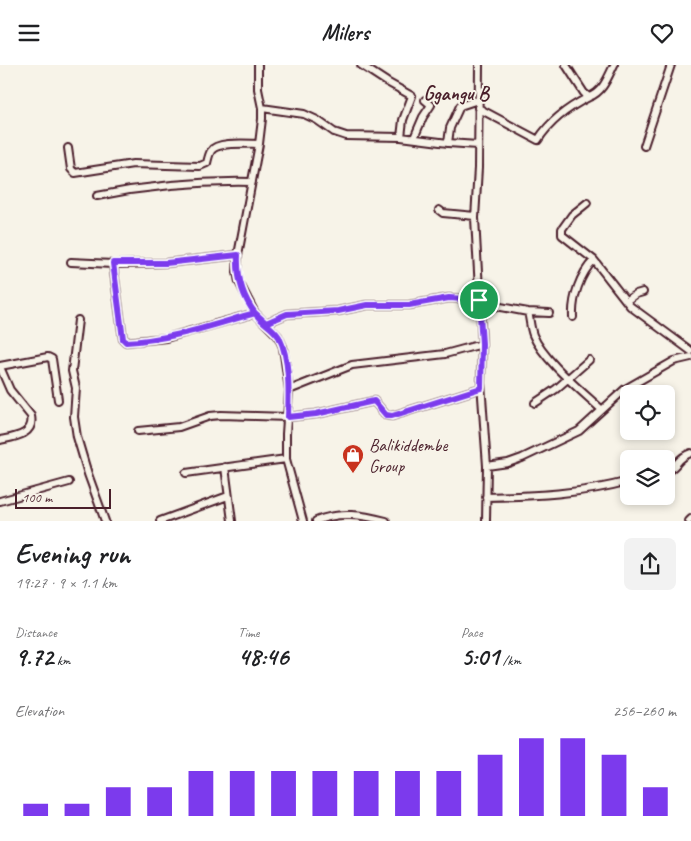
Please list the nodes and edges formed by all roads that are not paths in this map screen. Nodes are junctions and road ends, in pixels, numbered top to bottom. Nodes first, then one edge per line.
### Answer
1 (258, 65) edge
2 (361, 65) edge
3 (479, 65) edge
4 (566, 65) edge
5 (614, 65) edge
6 (670, 65) edge
7 (589, 97) junction
8 (424, 100) dead end
9 (478, 100) junction
10 (262, 108) junction
11 (478, 108) junction
12 (401, 137) junction
13 (414, 138) junction
14 (448, 143) junction
15 (259, 144) junction
16 (478, 145) junction
17 (644, 146) dead end
18 (68, 148) dead end
19 (252, 182) junction
20 (97, 196) dead end
21 (587, 203) dead end
22 (438, 210) dead end
23 (475, 216) junction
24 (238, 255) junction
25 (594, 260) junction
26 (71, 262) dead end
27 (113, 263) junction
28 (643, 292) dead end
29 (479, 301) junction
30 (626, 301) junction
31 (528, 312) junction
32 (255, 313) junction
33 (549, 313) dead end
34 (573, 317) dead end
35 (78, 321) dead end
36 (266, 323) junction
37 (482, 344) junction
38 (691, 351) edge
39 (691, 357) edge
40 (589, 360) dead end
41 (0, 367) edge
42 (568, 378) junction
43 (481, 388) junction
44 (289, 390) junction
45 (58, 400) dead end
46 (535, 403) dead end
47 (602, 410) junction
48 (288, 417) junction
49 (138, 431) dead end
50 (0, 440) edge
51 (691, 453) edge
52 (286, 459) junction
53 (487, 466) junction
54 (675, 466) edge
55 (224, 467) junction
56 (186, 473) dead end
57 (69, 482) dead end
58 (620, 483) edge
59 (228, 496) junction
60 (486, 497) junction
61 (0, 501) edge
62 (105, 521) edge
63 (160, 521) edge
64 (232, 521) edge
65 (303, 521) edge
66 (316, 521) edge
67 (386, 521) edge
68 (486, 521) edge

1 - 10 street
2 - 12 street
3 - 9 street
4 - 7 street
5 - 7 street
6 - 17 street
7 - 11 street
8 - 13 street
9 - 11 street
9 - 14 street
10 - 12 street
10 - 15 street
11 - 16 street
12 - 13 street
13 - 14 street
14 - 16 street
15 - 18 street
15 - 19 street
16 - 23 street
19 - 20 street
19 - 24 street
21 - 25 street
22 - 23 street
23 - 29 street
24 - 27 street
24 - 32 street
25 - 30 street
25 - 34 street
26 - 27 street
27 - 32 street
28 - 30 street
29 - 31 street
29 - 36 street
29 - 37 street
30 - 38 street
31 - 33 street
31 - 42 street
32 - 36 street
35 - 62 street
36 - 44 street
37 - 43 street
37 - 44 street
39 - 47 street
40 - 42 street
41 - 45 street
41 - 50 street
42 - 46 street
42 - 47 street
43 - 48 street
43 - 53 street
44 - 48 street
47 - 53 street
48 - 49 street
48 - 52 street
51 - 54 street
52 - 55 street
52 - 65 street
53 - 60 street
55 - 56 street
55 - 59 street
57 - 61 street
58 - 60 street
59 - 63 street
59 - 64 street
60 - 68 street
66 - 67 street

